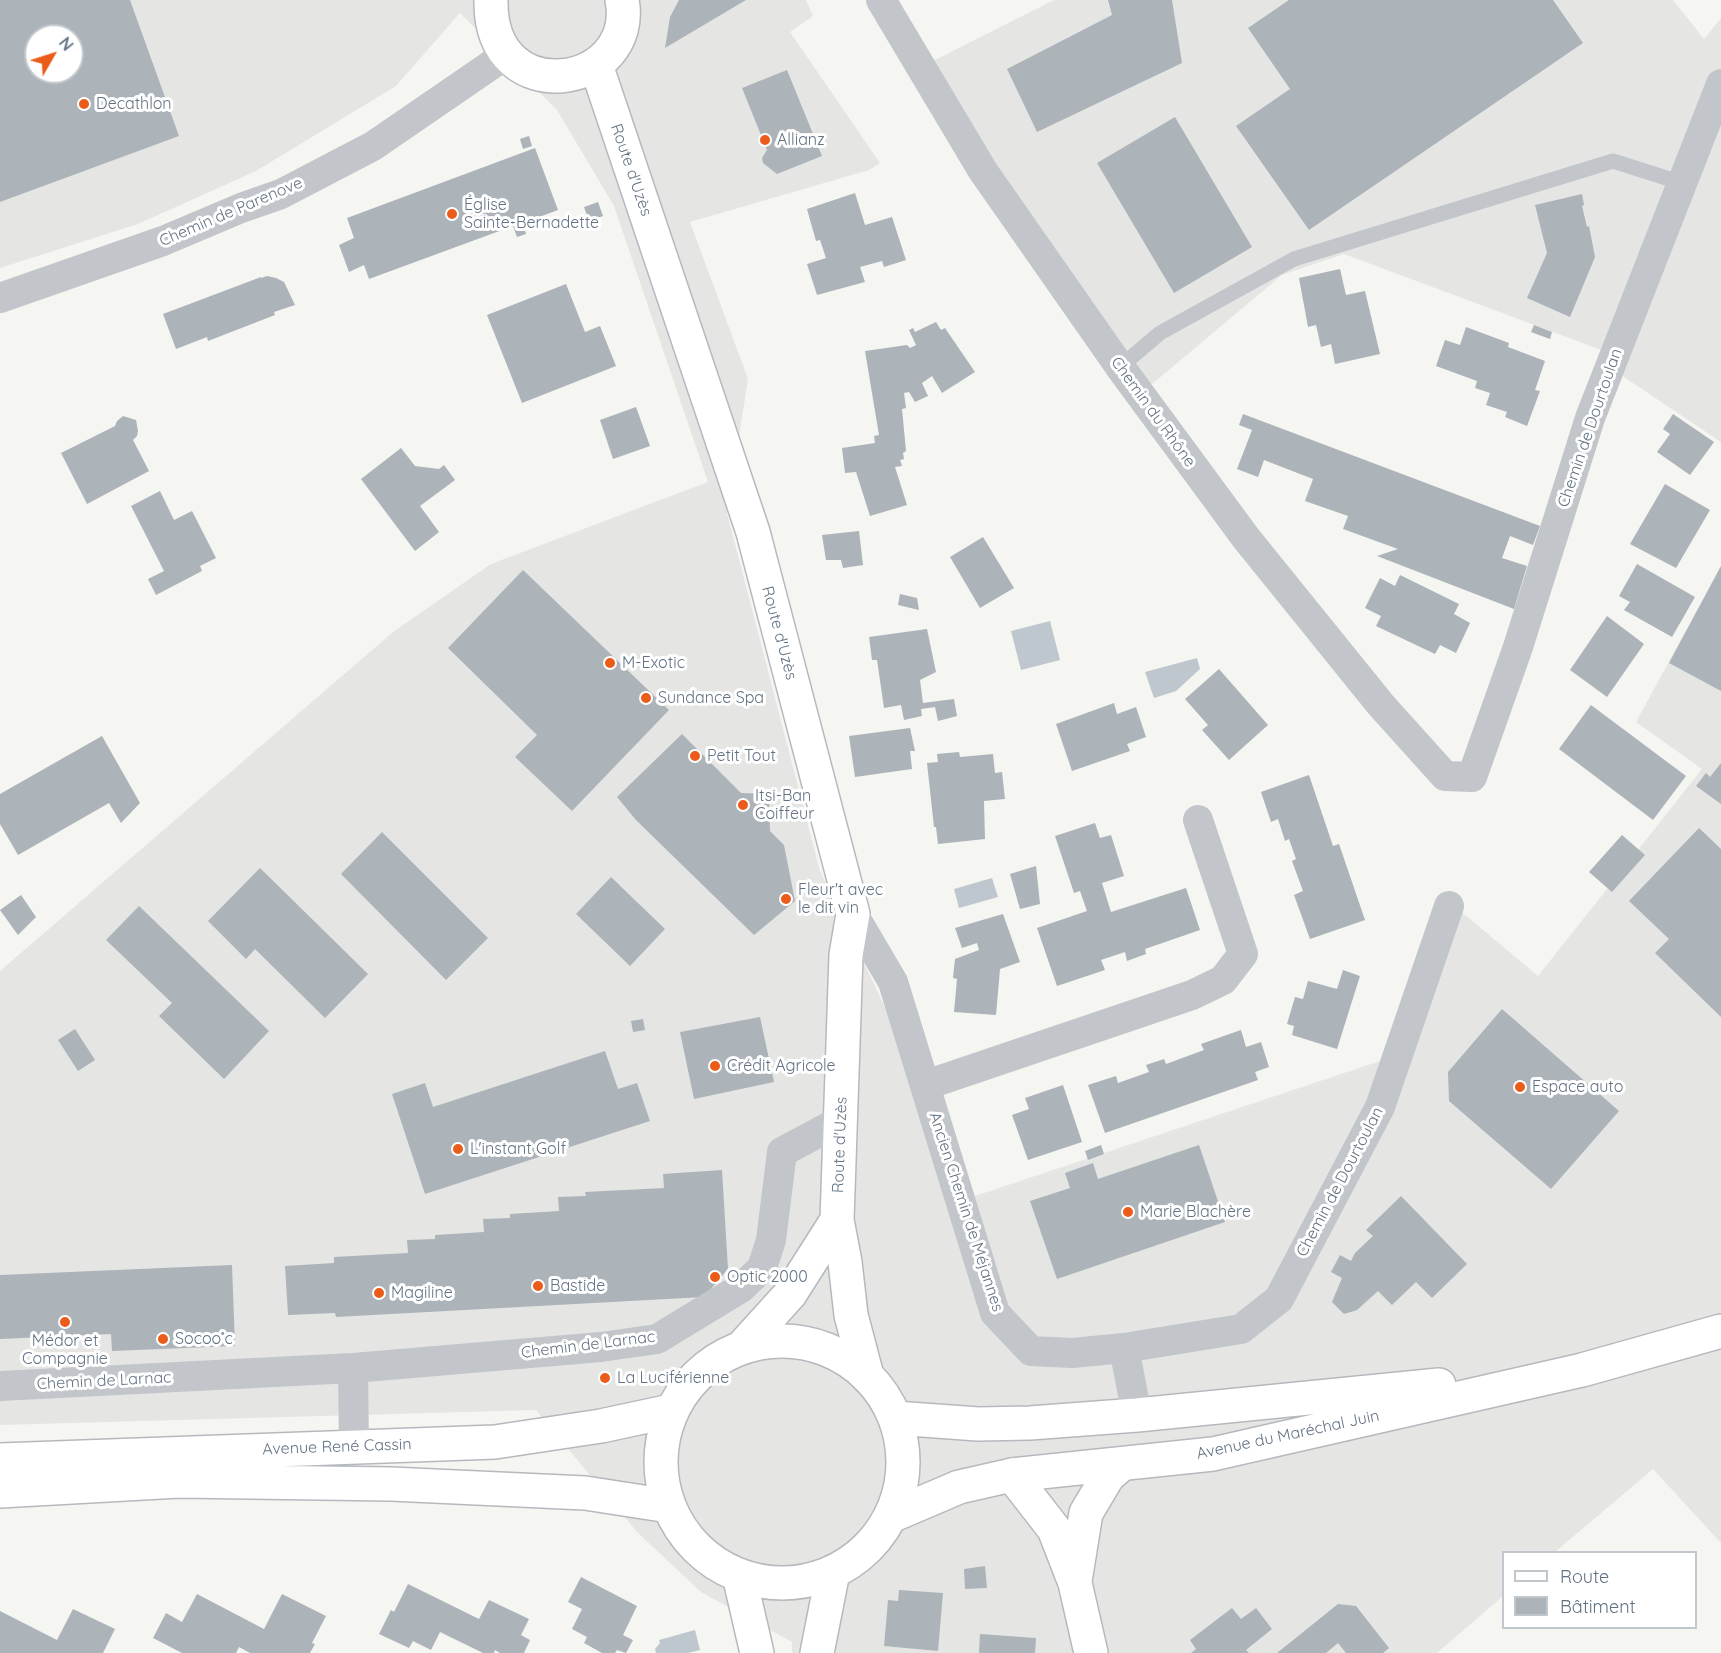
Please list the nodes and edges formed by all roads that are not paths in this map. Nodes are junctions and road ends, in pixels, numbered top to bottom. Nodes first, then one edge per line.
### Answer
1 (491, 0) edge
2 (622, 0) edge
3 (881, 0) edge
4 (507, 54) junction
5 (596, 65) junction
6 (1721, 84) edge
7 (1710, 150) edge
8 (1682, 183) junction
9 (0, 298) edge
10 (1120, 367) junction
11 (1472, 777) joint
12 (1198, 820) dead end
13 (1449, 906) dead end
14 (853, 915) junction
15 (926, 1084) junction
16 (840, 1121) junction
17 (837, 1220) junction
18 (1721, 1331) edge
19 (743, 1346) junction
20 (1124, 1348) junction
21 (352, 1368) junction
22 (1581, 1370) junction
23 (867, 1376) junction
24 (0, 1386) edge
25 (671, 1411) junction
26 (1137, 1415) junction
27 (895, 1418) junction
28 (354, 1446) junction
29 (0, 1460) edge
30 (1122, 1464) junction
31 (1012, 1475) junction
32 (0, 1491) edge
33 (669, 1506) junction
34 (891, 1516) junction
35 (833, 1572) junction
36 (739, 1575) junction
37 (1075, 1583) junction
38 (757, 1653) edge
39 (817, 1653) edge
40 (1091, 1653) edge

1 - 4 main road
2 - 5 main road
3 - 10 street, Chemin du Rhône
4 - 5 main road
4 - 9 street, Chemin de Parenove
5 - 14 main road, Route d'Uzès
6 - 7 street, Chemin de Dourtoulan
7 - 8 street, Chemin de Dourtoulan
8 - 10 lane
8 - 11 street, Chemin de Dourtoulan
10 - 11 street, Chemin du Rhône
12 - 15 street
13 - 20 street, Chemin de Dourtoulan
14 - 15 street, Ancien Chemin de Méjannes
14 - 16 main road, Route d'Uzès
15 - 20 street, Ancien Chemin de Méjannes
16 - 17 main road, Route d'Uzès
16 - 21 street, Chemin de Larnac
17 - 19 main road
17 - 23 main road, Route d'Uzès
18 - 22 main road, Avenue du Maréchal Juin
19 - 23 main road
19 - 25 main road
20 - 26 street
21 - 24 street, Chemin de Larnac
21 - 28 street
22 - 26 main road, Avenue du Maréchal Juin
22 - 30 main road, Avenue du Maréchal Juin
23 - 27 main road
25 - 28 main road, Avenue René Cassin
25 - 33 main road
26 - 27 main road, Avenue du Maréchal Juin
27 - 34 main road
28 - 29 main road, Avenue René Cassin
30 - 31 main road, Avenue du Maréchal Juin
30 - 37 main road
31 - 34 main road, Avenue du Maréchal Juin
31 - 37 main road
32 - 33 main road, Avenue René Cassin
33 - 36 main road
34 - 35 main road
35 - 36 main road
35 - 39 main road
36 - 38 main road
37 - 40 main road

